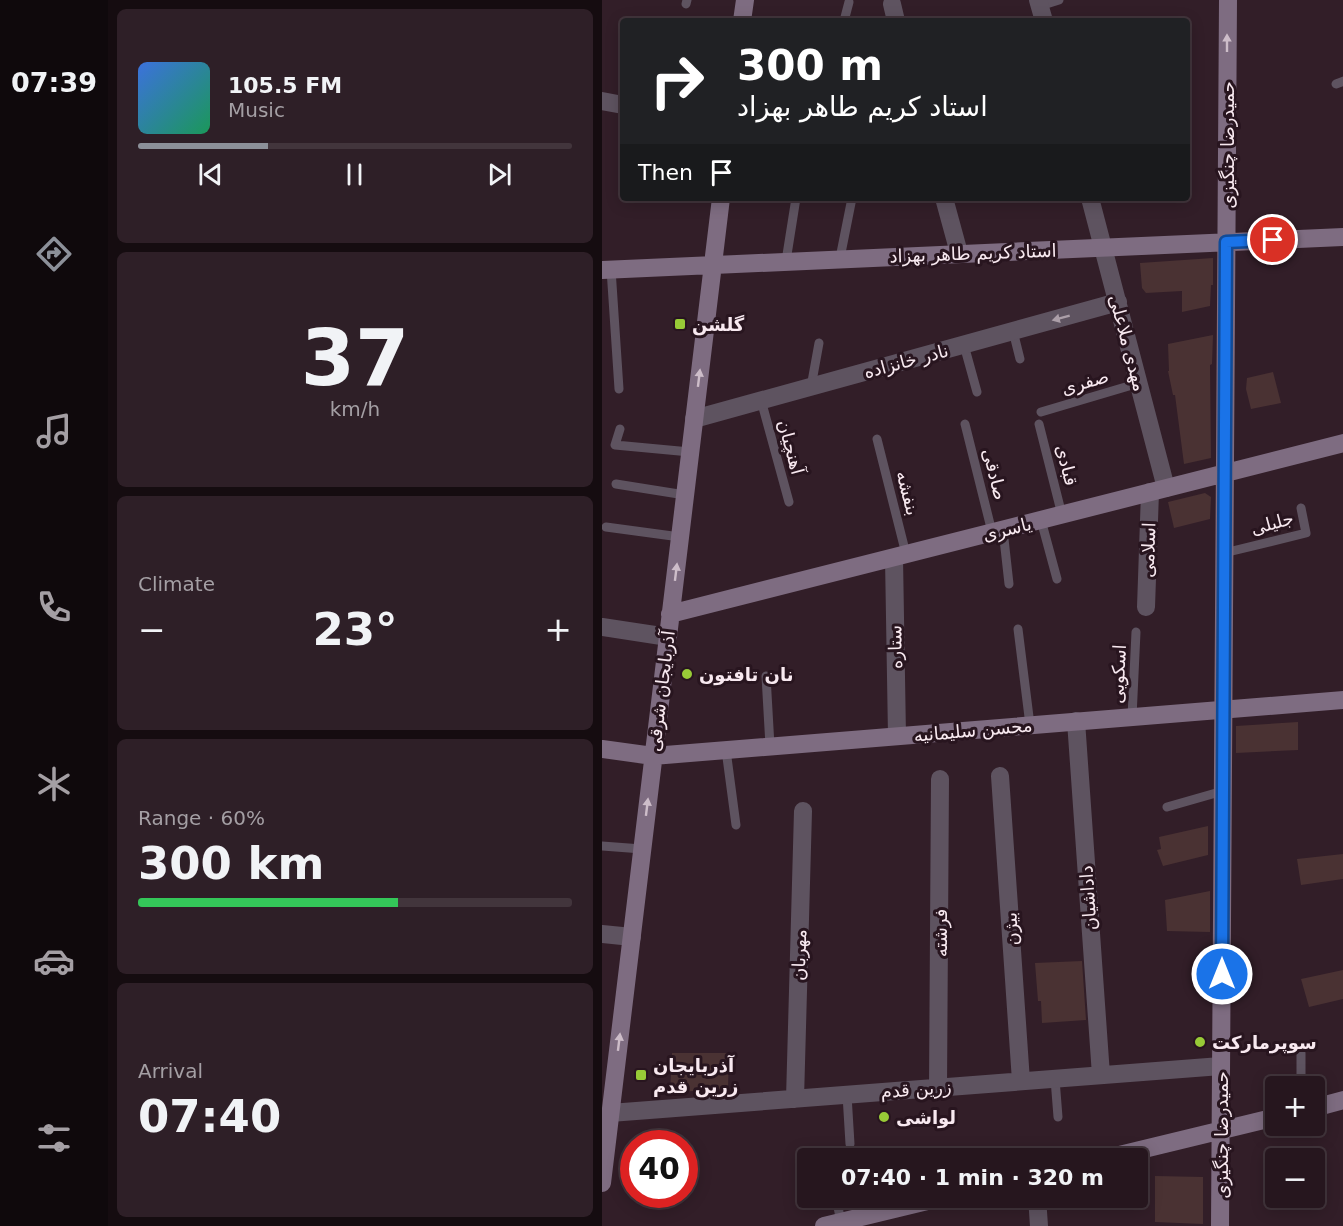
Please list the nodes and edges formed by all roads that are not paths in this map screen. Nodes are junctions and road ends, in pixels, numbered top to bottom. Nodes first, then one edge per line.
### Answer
1 (745, 0) edge
2 (1059, 0) edge
3 (1228, 0) edge
4 (849, 2) dead end
5 (1041, 9) edge
6 (742, 18) edge
7 (845, 18) edge
8 (602, 101) edge
9 (620, 104) edge
10 (721, 201) edge
11 (796, 201) edge
12 (851, 201) edge
13 (945, 201) edge
14 (1091, 201) edge
15 (1343, 237) edge
16 (1226, 242) junction
17 (1103, 247) junction
18 (959, 253) junction
19 (840, 258) junction
20 (786, 261) junction
21 (713, 264) junction
22 (607, 270) edge
23 (1118, 302) junction
24 (1013, 331) junction
25 (819, 344) dead end
26 (964, 345) junction
27 (1020, 359) dead end
28 (1139, 383) junction
29 (811, 387) junction
30 (619, 389) dead end
31 (977, 392) dead end
32 (761, 400) junction
33 (1041, 412) dead end
34 (694, 419) junction
35 (965, 424) dead end
36 (1039, 424) dead end
37 (620, 429) dead end
38 (877, 439) dead end
39 (1343, 443) edge
40 (690, 452) junction
41 (1225, 473) junction
42 (616, 484) dead end
43 (1158, 490) junction
44 (685, 495) junction
45 (790, 502) dead end
46 (1301, 508) dead end
47 (1062, 514) junction
48 (1041, 520) junction
49 (606, 527) dead end
50 (998, 531) junction
51 (680, 537) junction
52 (1224, 553) junction
53 (900, 556) junction
54 (1057, 579) dead end
55 (1009, 584) dead end
56 (1146, 607) dead end
57 (671, 614) junction
58 (602, 627) edge
59 (1018, 629) dead end
60 (1136, 632) dead end
61 (668, 637) junction
62 (766, 676) dead end
63 (1343, 700) edge
64 (1223, 710) junction
65 (1132, 717) junction
66 (1076, 721) junction
67 (1030, 725) junction
68 (897, 736) junction
69 (770, 746) junction
70 (602, 749) edge
71 (726, 750) junction
72 (653, 756) junction
73 (1000, 776) dead end
74 (940, 779) dead end
75 (1223, 791) junction
76 (1167, 807) dead end
77 (803, 811) dead end
78 (736, 825) dead end
79 (602, 846) edge
80 (642, 849) junction
81 (602, 934) edge
82 (632, 937) junction
83 (1301, 1053) dead end
84 (1221, 1066) junction
85 (1101, 1075) junction
86 (1301, 1076) edge
87 (1055, 1079) junction
88 (1021, 1081) junction
89 (938, 1088) junction
90 (847, 1095) junction
91 (795, 1099) junction
92 (1343, 1100) edge
93 (1325, 1105) edge
94 (607, 1110) edge
95 (1058, 1117) dead end
96 (1265, 1120) edge
97 (1221, 1131) junction
98 (851, 1144) dead end
99 (1148, 1148) edge
100 (602, 1183) edge
101 (834, 1208) edge
102 (913, 1208) edge
103 (1038, 1208) edge
104 (879, 1220) edge
105 (832, 1224) edge
106 (1039, 1226) edge
107 (1220, 1226) edge

1 - 6 street
2 - 5 lane
16 -> 3 street, حمیدرضا چنگیزی
4 - 7 lane
8 - 9 street
10 - 21 street, آذربایجان شرقی
11 - 20 lane
12 - 19 lane
13 - 18 street
14 - 17 street, مهدی ملاعلی
15 - 16 street, استاد کریم طاهر بهزاد
16 - 17 street, استاد کریم طاهر بهزاد
16 - 41 street, حمیدرضا چنگیزی
17 - 18 street, استاد کریم طاهر بهزاد
17 - 23 street, مهدی ملاعلی
18 - 19 street, استاد کریم طاهر بهزاد
19 - 20 street, استاد کریم طاهر بهزاد
20 - 21 street, استاد کریم طاهر بهزاد
21 - 22 street, استاد کریم طاهر بهزاد
34 -> 21 street, آذربایجان شرقی
22 - 30 lane
23 -> 24 street, نادر خانزاده
23 - 28 street, مهدی ملاعلی
24 - 26 street, نادر خانزاده
24 - 27 lane
25 - 29 lane
26 - 29 street, نادر خانزاده
26 - 31 lane
28 - 33 lane, صفری
28 - 43 street, مهدی ملاعلی
29 - 32 street, نادر خانزاده
32 - 34 street, نادر خانزاده
32 - 45 lane, آهنچیان
34 - 40 street, آذربایجان شرقی
35 - 50 lane, صادقی
36 - 47 lane, قبادی
37 - 40 lane
38 - 53 lane, بنفشه
39 - 41 street, یاسری
40 - 44 street, آذربایجان شرقی
41 - 43 street, یاسری
41 - 52 street, حمیدرضا چنگیزی
42 - 44 lane
43 - 47 street, یاسری
43 - 56 street, اسلامی
44 - 51 street, آذربایجان شرقی
46 - 52 lane, جلیلی
47 - 48 street, یاسری
48 - 50 street, یاسری
48 - 54 lane
49 - 51 lane
50 - 53 street, یاسری
50 - 55 lane, صادقی
57 -> 51 street, آذربایجان شرقی
52 - 64 street, حمیدرضا چنگیزی
53 - 57 street, یاسری
53 - 68 street, ستاره
57 - 61 street, آذربایجان شرقی
58 - 61 street
59 - 67 lane
60 - 65 lane, اسکویی
61 - 72 street, آذربایجان شرقی
62 - 69 lane
63 - 64 street, محسن سلیمانیه
64 - 65 street, محسن سلیمانیه
64 - 75 street, حمیدرضا چنگیزی
65 - 66 street, محسن سلیمانیه
66 - 67 street, محسن سلیمانیه
66 - 85 street, داداشیان
67 - 68 street, محسن سلیمانیه
68 - 69 street, محسن سلیمانیه
69 - 71 street, محسن سلیمانیه
70 - 72 street, محسن سلیمانیه
71 - 72 street, محسن سلیمانیه
71 - 78 lane
80 -> 72 street, آذربایجان شرقی
73 - 88 street, بیژن
74 - 89 street, فرشته
75 - 76 lane
75 - 84 street, حمیدرضا چنگیزی
77 - 91 street, مهربان
79 - 80 lane
80 - 82 street, آذربایجان شرقی
81 - 82 street
94 -> 82 street, آذربایجان شرقی
83 - 86 lane
84 - 85 street, زرین قدم
84 - 97 street, حمیدرضا چنگیزی
85 - 87 street, زرین قدم
87 - 88 street, زرین قدم
87 - 95 lane
88 - 89 street, زرین قدم
89 - 90 street, زرین قدم
90 - 91 street, زرین قدم
90 - 98 lane
91 - 94 street, زرین قدم
92 - 93 street
94 - 100 street, آذربایجان شرقی
96 - 97 street
97 - 99 street
97 - 107 street, حمیدرضا چنگیزی
101 - 105 lane
102 - 104 street
103 - 106 street
104 - 105 street

